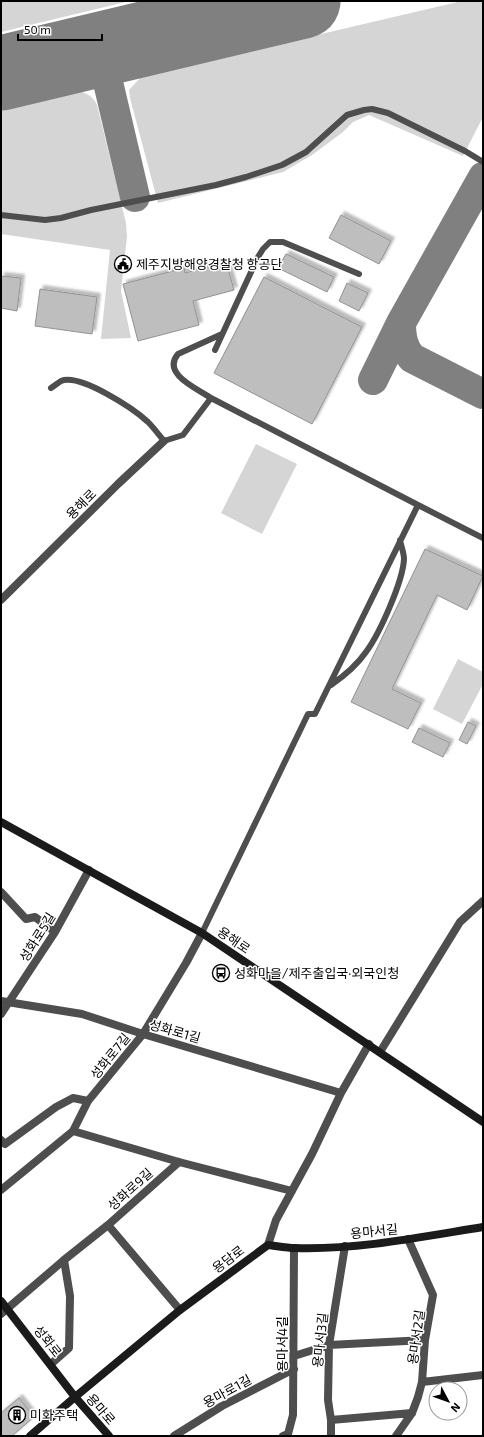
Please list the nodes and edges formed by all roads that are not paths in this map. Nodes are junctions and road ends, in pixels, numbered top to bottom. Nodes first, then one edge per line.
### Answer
1 (483, 162) edge
2 (1, 215) edge
3 (359, 274) dead end
4 (222, 334) junction
5 (215, 350) dead end
6 (51, 388) dead end
7 (211, 398) junction
8 (164, 441) junction
9 (418, 505) junction
10 (483, 538) edge
11 (400, 540) junction
12 (1, 600) edge
13 (329, 686) junction
14 (1, 822) edge
15 (89, 870) junction
16 (1, 892) edge
17 (483, 901) edge
18 (56, 932) junction
19 (202, 933) junction
20 (1, 1001) edge
21 (10, 1002) junction
22 (1, 1014) edge
23 (143, 1034) junction
24 (369, 1044) junction
25 (380, 1052) junction
26 (341, 1093) junction
27 (88, 1101) junction
28 (483, 1122) edge
29 (73, 1131) junction
30 (1, 1140) edge
31 (179, 1162) junction
32 (1, 1190) edge
33 (292, 1192) junction
34 (108, 1225) junction
35 (483, 1227) edge
36 (408, 1239) junction
37 (268, 1245) junction
38 (345, 1246) junction
39 (294, 1248) junction
40 (64, 1260) junction
41 (1, 1301) edge
42 (8, 1309) junction
43 (180, 1310) junction
44 (1, 1314) edge
45 (425, 1340) junction
46 (329, 1345) junction
47 (294, 1356) junction
48 (51, 1364) junction
49 (294, 1369) junction
50 (483, 1375) edge
51 (422, 1382) junction
52 (75, 1397) junction
53 (412, 1414) junction
54 (331, 1420) junction
55 (30, 1436) edge
56 (109, 1436) edge
57 (174, 1436) edge
58 (283, 1436) edge
59 (331, 1436) edge
60 (396, 1436) edge

1 - 2 lane
3 - 4 lane
4 - 5 lane
4 - 7 lane
6 - 8 lane
7 - 8 lane, 용해로
7 - 9 lane
8 - 12 street, 용해로
9 - 10 lane
9 - 11 lane
11 - 13 lane
11 - 13 lane
13 - 19 lane
14 - 15 street, 용해로
15 - 18 street, 성화로5길
15 - 19 street, 용해로
16 - 18 street
17 - 25 street
18 - 21 street, 성화로5길
19 - 23 street, 성화로7길
19 - 24 street, 용해로
20 - 21 street, 성화로1길
21 - 22 street, 성화로5길
21 - 23 street, 성화로1길
23 - 26 street, 성화로1길
23 - 27 street, 성화로7길
24 - 25 street, 용해로
24 - 26 street
25 - 28 street, 용해로
26 - 33 street
27 - 29 street, 성화로7길
27 - 30 street
29 - 31 street
29 - 32 street, 성화로7길
31 - 33 street
31 - 34 street, 성화로9길
33 - 37 street
34 - 40 street, 성화로9길
34 - 43 street
35 - 36 street, 용마서길
36 - 38 street, 용마서길
36 - 45 street, 용마서2길
37 - 39 street, 용마서길
37 - 43 street, 용담로
38 - 39 street, 용마서길
38 - 46 street, 용마서3길
39 - 47 street, 용마서4길
40 - 42 street, 성화로9길
40 - 48 street
41 - 42 street, 성화로
42 - 44 street, 성화로9길
42 - 48 street, 성화로
43 - 52 street, 용담로
45 - 46 street
45 - 51 street, 용마서2길
46 - 47 street
46 - 54 street, 용마서3길
47 - 49 street, 용마서4길
48 - 52 street, 성화로
49 - 57 street, 용마로1길
49 - 58 street, 용마서4길
50 - 51 street
51 - 53 street, 용마서2길
52 - 55 street, 용담로
52 - 56 street, 용마로
53 - 54 street
53 - 60 street, 용마서2길
54 - 59 street, 용마서3길

